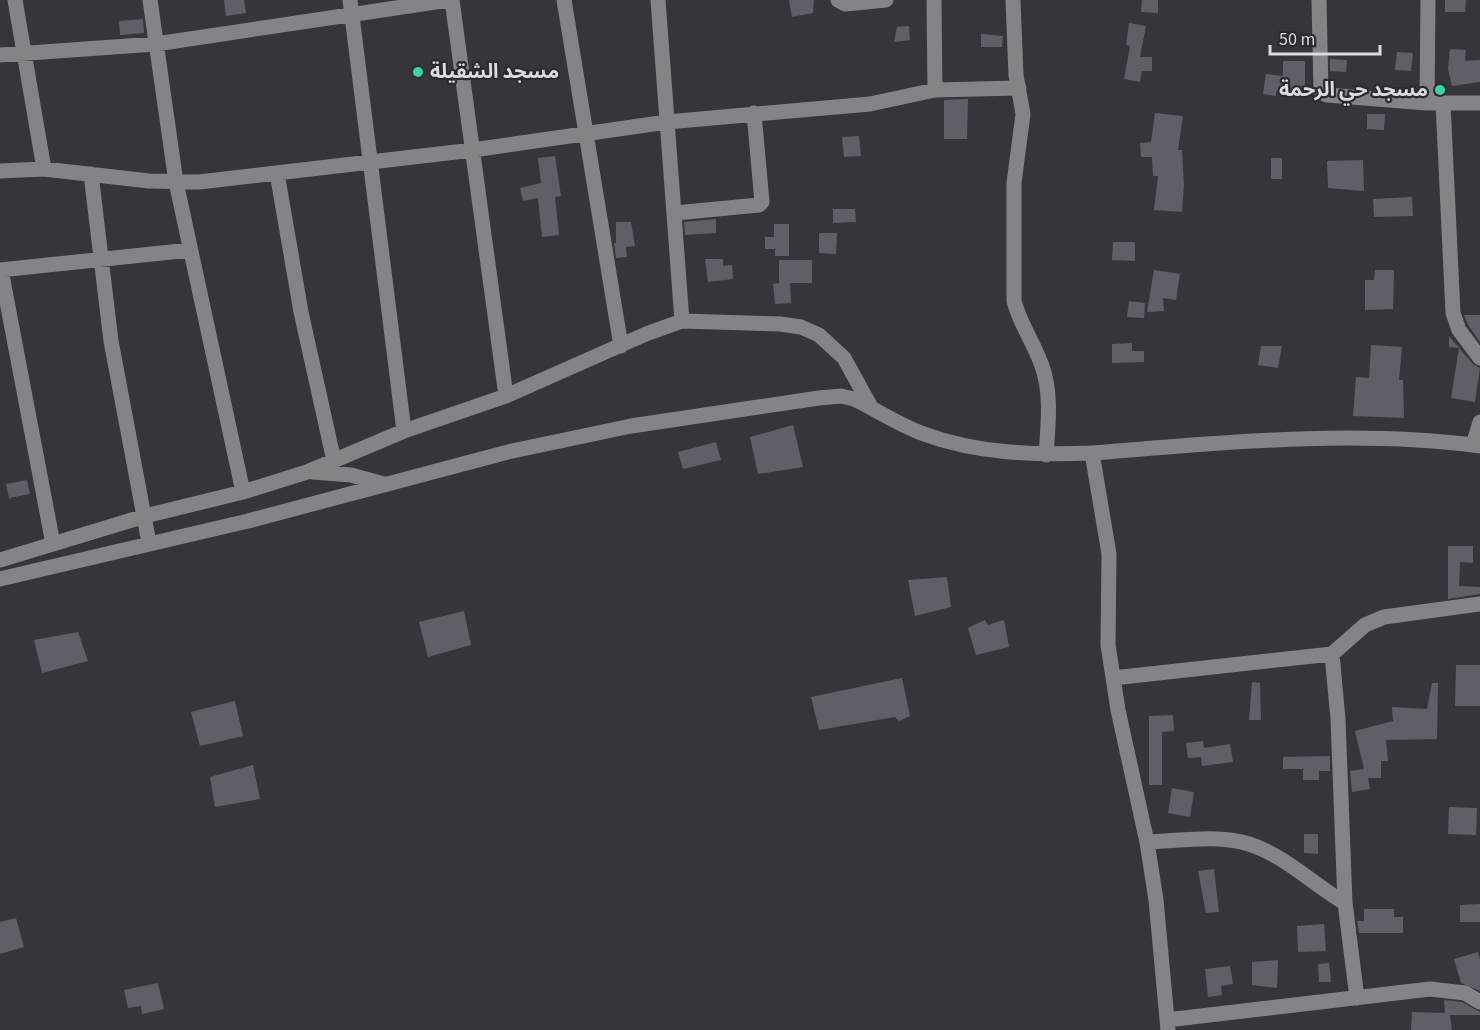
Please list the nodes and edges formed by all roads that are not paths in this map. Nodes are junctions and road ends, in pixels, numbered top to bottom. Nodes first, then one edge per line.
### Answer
1 (15, 0) edge
2 (150, 0) edge
3 (350, 0) edge
4 (450, 0) edge
5 (564, 0) edge
6 (658, 0) edge
7 (838, 0) edge
8 (886, 0) edge
9 (934, 0) edge
10 (1013, 0) edge
11 (1319, 0) edge
12 (1428, 0) edge
13 (353, 16) junction
14 (156, 44) junction
15 (23, 54) junction
16 (0, 56) edge
17 (1019, 88) junction
18 (935, 90) junction
19 (1480, 102) edge
20 (1427, 103) junction
21 (1443, 103) junction
22 (754, 113) junction
23 (667, 122) junction
24 (586, 133) junction
25 (473, 150) junction
26 (369, 161) junction
27 (44, 170) junction
28 (0, 171) edge
29 (277, 172) junction
30 (91, 174) junction
31 (176, 182) junction
32 (675, 213) junction
33 (190, 250) junction
34 (101, 259) junction
35 (1, 270) edge
36 (682, 321) junction
37 (621, 346) junction
38 (1480, 358) edge
39 (506, 396) junction
40 (871, 407) junction
41 (1480, 422) edge
42 (404, 431) junction
43 (1477, 445) edge
44 (1092, 453) junction
45 (1046, 455) junction
46 (334, 461) junction
47 (307, 472) junction
48 (384, 484) junction
49 (243, 492) junction
50 (145, 516) junction
51 (149, 543) junction
52 (53, 544) junction
53 (0, 560) edge
54 (0, 579) edge
55 (1480, 604) edge
56 (1332, 654) junction
57 (1113, 678) junction
58 (1146, 842) junction
59 (1345, 903) junction
60 (1357, 998) junction
61 (1480, 1002) edge
62 (1167, 1025) edge

1 - 15 street
2 - 14 street
3 - 13 street
4 - 13 street
4 - 25 street
5 - 24 street
6 - 23 street
7 - 8 street
9 - 18 street
10 - 17 street
11 - 20 street
12 - 20 street
13 - 14 street
13 - 26 street
14 - 15 street
14 - 31 street
15 - 16 street
15 - 27 street
17 - 18 street
17 - 45 street
18 - 22 street
19 - 21 street
20 - 21 street
21 - 38 street
22 - 23 street
22 - 32 street
23 - 24 street
23 - 32 street
24 - 25 street
24 - 37 street
25 - 26 street
25 - 39 street
26 - 29 street
26 - 42 street
27 - 28 street
27 - 30 street
29 - 31 street
29 - 46 street
30 - 31 street
30 - 34 street
31 - 33 street
32 - 36 street
33 - 34 street
33 - 49 street
34 - 35 street
34 - 50 street
35 - 52 street
36 - 37 street
36 - 40 street
37 - 39 street
39 - 42 street
40 - 45 street
40 - 48 street
41 - 43 street
42 - 46 street
43 - 44 street
44 - 45 street
44 - 57 street
46 - 47 street
47 - 48 street
47 - 49 street
48 - 51 street
49 - 50 street
50 - 51 street
50 - 52 street
51 - 54 street
52 - 53 street
55 - 56 street
56 - 57 street
56 - 59 street
57 - 58 street
58 - 59 street
58 - 62 street
59 - 60 street
60 - 61 street
60 - 62 street

